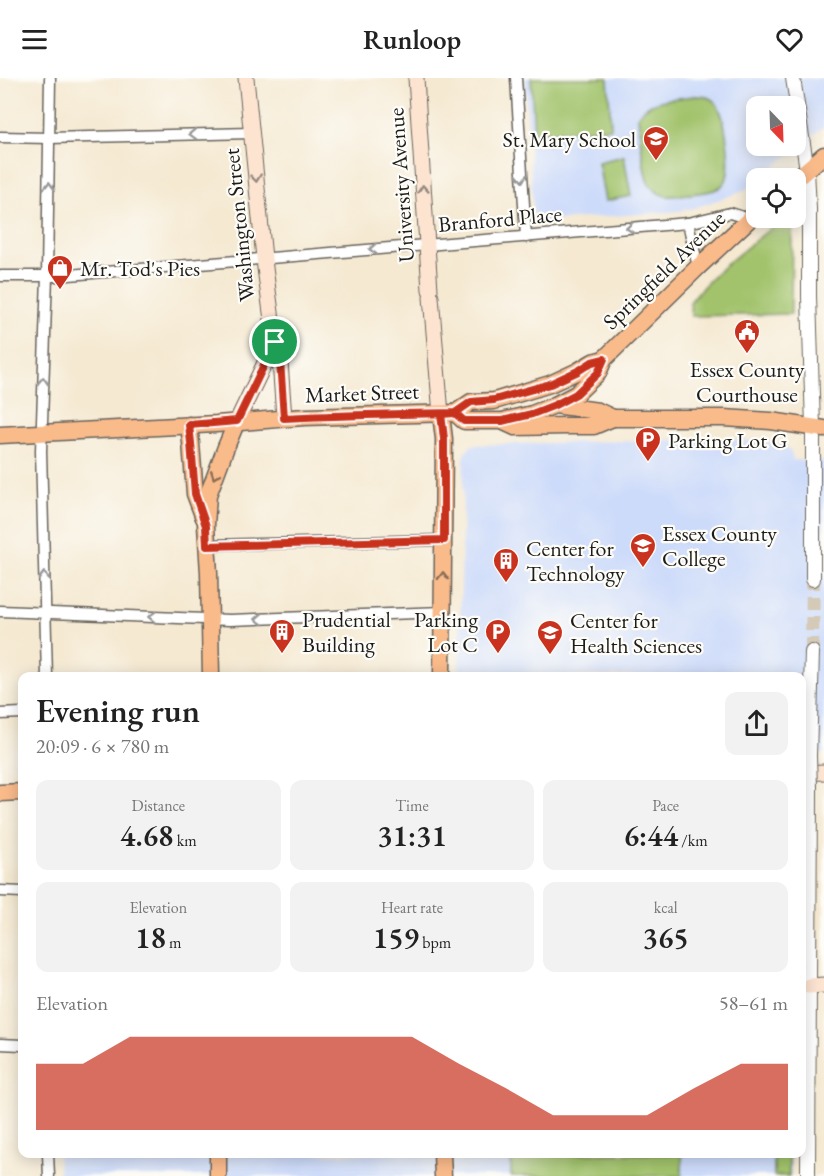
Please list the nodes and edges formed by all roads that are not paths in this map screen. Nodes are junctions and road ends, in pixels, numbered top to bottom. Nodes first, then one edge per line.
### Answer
1 (50, 78) edge
2 (246, 78) edge
3 (416, 78) edge
4 (516, 78) edge
5 (793, 78) edge
6 (251, 133) junction
7 (0, 137) edge
8 (49, 138) junction
9 (824, 155) edge
10 (800, 168) edge
11 (806, 171) edge
12 (806, 196) edge
13 (746, 215) edge
14 (746, 222) edge
15 (688, 223) junction
16 (526, 237) junction
17 (427, 245) junction
18 (264, 258) junction
19 (698, 267) junction
20 (0, 276) edge
21 (47, 276) junction
22 (275, 342) junction
23 (604, 359) junction
24 (494, 400) junction
25 (555, 405) junction
26 (448, 413) junction
27 (284, 418) junction
28 (612, 418) junction
29 (237, 421) junction
30 (502, 421) junction
31 (189, 425) junction
32 (818, 428) edge
33 (41, 433) junction
34 (0, 435) edge
35 (206, 526) junction
36 (444, 540) junction
37 (207, 546) junction
38 (813, 579) tunnel mouth
39 (0, 611) edge
40 (443, 612) junction
41 (45, 613) junction
42 (210, 619) junction
43 (812, 652) tunnel mouth
44 (47, 672) edge
45 (211, 672) edge
46 (442, 672) edge
47 (18, 713) edge
48 (0, 714) edge
49 (806, 772) edge
50 (824, 772) edge
51 (18, 792) edge
52 (0, 793) edge
53 (0, 891) edge
54 (18, 892) edge
55 (811, 986) edge
56 (0, 1044) edge
57 (18, 1045) edge
58 (48, 1158) edge
59 (218, 1158) edge
60 (442, 1158) edge
61 (49, 1176) edge
62 (218, 1176) edge
63 (443, 1176) edge
64 (808, 1176) edge

1 - 8 street
2 - 6 main road, Washington Street
17 -> 3 main road, University Avenue
4 -> 16 street
5 - 10 street
6 -> 8 street
6 -> 18 main road, Washington Street
7 - 8 street
21 -> 8 street
9 - 11 main road
12 - 32 street
13 - 15 street, Branford Place
14 - 19 main road, Springfield Avenue
15 -> 16 street, Branford Place
15 - 19 street
16 - 17 street, Branford Place
17 -> 18 street, Branford Place
17 - 26 main road, University Avenue
18 - 21 street, Branford Place
18 - 22 main road, Washington Street
19 - 23 main road, Springfield Avenue
20 - 21 street, Branford Place
33 -> 21 street
22 - 27 main road, Washington Street
22 - 29 main road
23 - 24 main road, Springfield Avenue
23 - 25 main road, Springfield Avenue
24 - 25 main road, Market Street
24 - 26 main road, Springfield Avenue
25 - 28 main road, Market Street
25 - 30 main road, Springfield Avenue
26 - 27 main road, Market Street
26 - 30 main road, Market Street
26 - 36 main road, University Avenue
27 - 29 main road, Market Street
28 - 30 main road, Market Street
28 - 32 main road, Market Street
29 - 31 main road, Market Street
29 -> 35 main road
31 - 33 main road, Market Street
31 - 35 main road
32 - 38 street
33 - 34 main road, Market Street
41 -> 33 street
35 - 37 main road
36 - 37 street
40 -> 36 main road, University Avenue
37 - 42 main road
39 - 41 street
40 -> 42 street
40 - 46 main road, University Avenue
42 -> 41 street
41 - 44 street
42 - 45 main road
43 - 55 street, bridge
47 - 48 street
49 - 50 main road
51 - 52 main road
53 - 54 street
55 - 64 street
56 - 57 street
58 - 61 street
59 - 62 main road
60 - 63 main road

